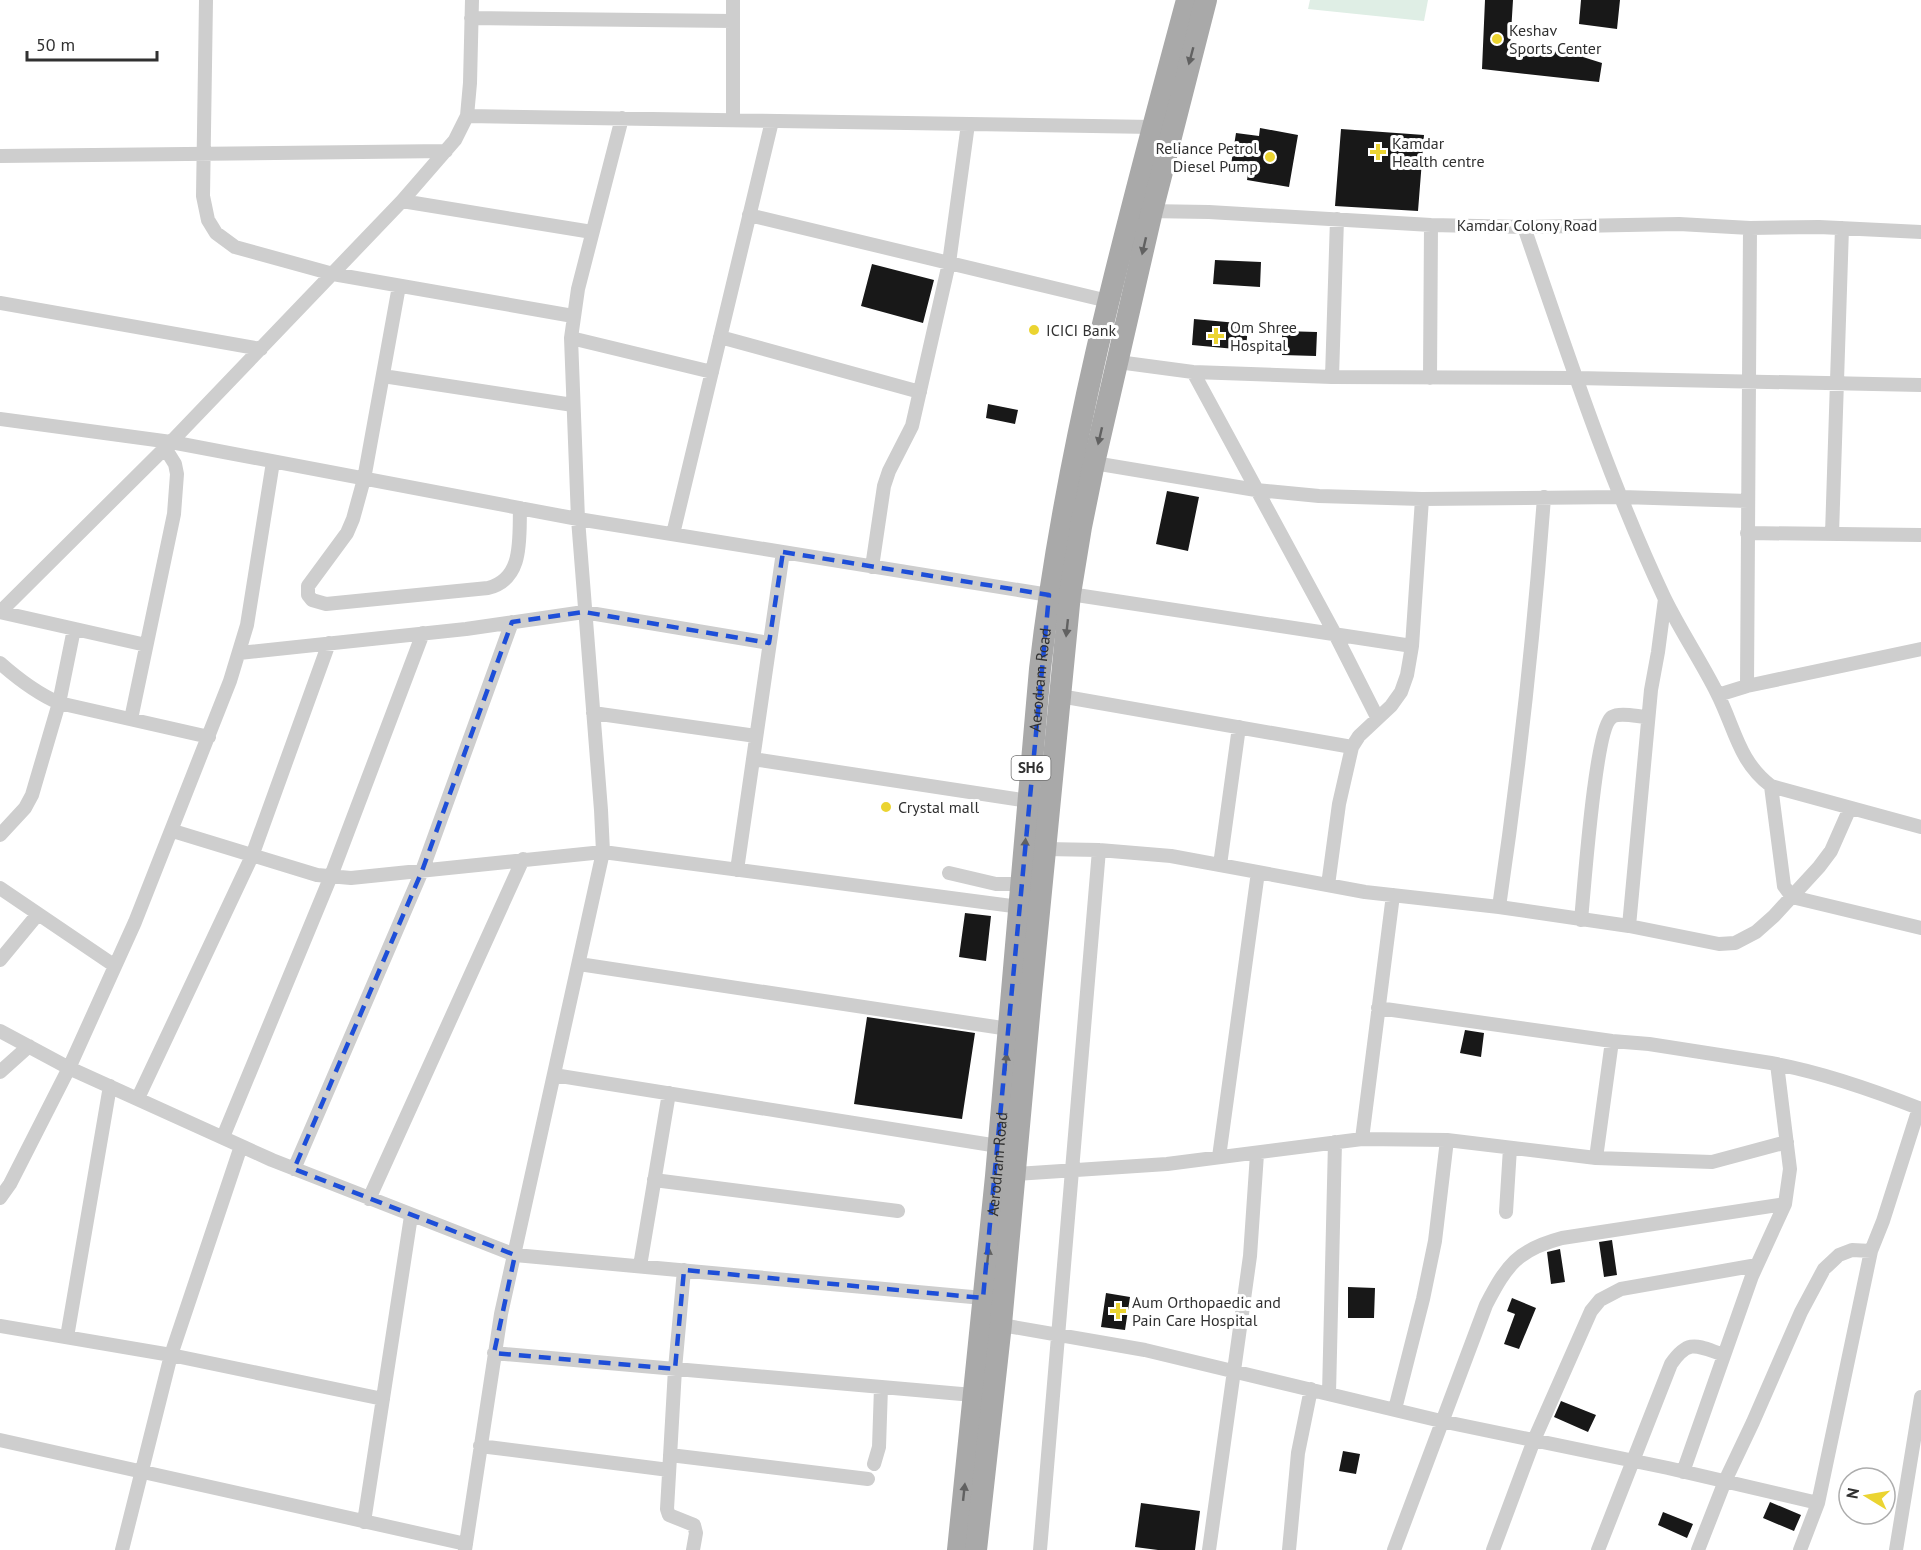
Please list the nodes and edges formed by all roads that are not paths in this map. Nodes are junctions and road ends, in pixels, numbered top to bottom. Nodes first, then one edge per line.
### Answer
1 (206, 0) edge
2 (472, 0) edge
3 (733, 0) edge
4 (1187, 0) edge
5 (1206, 0) edge
6 (471, 18) junction
7 (733, 21) junction
8 (467, 116) junction
9 (622, 118) junction
10 (733, 120) junction
11 (772, 121) junction
12 (968, 124) junction
13 (1153, 128) junction
14 (446, 151) junction
15 (203, 154) junction
16 (0, 156) edge
17 (402, 201) junction
18 (1142, 211) junction
19 (749, 215) junction
20 (1337, 219) junction
21 (1431, 225) junction
22 (1524, 227) junction
23 (1750, 228) junction
24 (1842, 228) junction
25 (592, 232) junction
26 (1921, 232) edge
27 (949, 263) junction
28 (333, 274) junction
29 (399, 286) junction
30 (1108, 301) junction
31 (0, 303) edge
32 (573, 316) junction
33 (720, 337) junction
34 (571, 338) junction
35 (261, 349) junction
36 (1118, 362) junction
37 (712, 372) junction
38 (1193, 372) junction
39 (383, 376) junction
40 (1332, 377) junction
41 (1430, 378) junction
42 (1576, 378) junction
43 (1749, 382) junction
44 (1837, 384) junction
45 (1921, 385) edge
46 (920, 392) junction
47 (573, 405) junction
48 (0, 419) edge
49 (168, 445) junction
50 (273, 462) junction
51 (1094, 463) junction
52 (364, 478) junction
53 (1256, 490) junction
54 (1544, 496) junction
55 (1622, 496) junction
56 (1422, 499) junction
57 (1748, 501) junction
58 (520, 508) junction
59 (578, 519) junction
60 (1747, 533) junction
61 (673, 534) junction
62 (1832, 534) junction
63 (1921, 535) edge
64 (783, 552) junction
65 (872, 567) junction
66 (1059, 595) junction
67 (1665, 599) junction
68 (0, 612) edge
69 (584, 612) junction
70 (512, 622) junction
71 (74, 629) junction
72 (423, 633) junction
73 (1335, 634) junction
74 (329, 643) junction
75 (770, 643) junction
76 (146, 645) junction
77 (1412, 646) junction
78 (1921, 649) edge
79 (239, 652) junction
80 (0, 663) edge
81 (1747, 686) junction
82 (1718, 695) junction
83 (1060, 696) junction
84 (59, 703) junction
85 (593, 713) junction
86 (1377, 717) junction
87 (1648, 717) junction
88 (131, 719) junction
89 (1239, 727) junction
90 (756, 736) junction
91 (209, 737) junction
92 (1352, 747) junction
93 (753, 759) junction
94 (1771, 786) junction
95 (1029, 801) junction
96 (1850, 808) junction
97 (1921, 827) edge
98 (173, 831) junction
99 (0, 835) edge
100 (1045, 849) junction
101 (1099, 850) junction
102 (603, 852) junction
103 (252, 856) junction
104 (523, 859) junction
105 (1220, 865) junction
106 (737, 870) junction
107 (422, 871) junction
108 (1258, 872) junction
109 (949, 873) dead end
110 (331, 876) junction
111 (1022, 884) junction
112 (1328, 885) junction
113 (0, 888) edge
114 (1393, 896) junction
115 (1792, 897) junction
116 (1020, 907) junction
117 (1498, 908) junction
118 (38, 914) junction
119 (1581, 920) junction
120 (1629, 926) junction
121 (1921, 928) edge
122 (0, 960) edge
123 (579, 964) junction
124 (115, 966) junction
125 (1378, 1008) junction
126 (1009, 1029) junction
127 (0, 1031) edge
128 (1612, 1041) junction
129 (29, 1046) junction
130 (1777, 1064) junction
131 (69, 1068) junction
132 (0, 1072) edge
133 (554, 1075) junction
134 (110, 1086) junction
135 (669, 1093) junction
136 (138, 1098) junction
137 (1920, 1108) edge
138 (223, 1137) junction
139 (1362, 1139) junction
140 (1447, 1140) junction
141 (1335, 1142) junction
142 (1787, 1142) junction
143 (241, 1146) junction
144 (998, 1146) junction
145 (1510, 1148) junction
146 (1257, 1154) junction
147 (1219, 1157) junction
148 (1596, 1158) junction
149 (294, 1169) junction
150 (1072, 1171) junction
151 (1015, 1174) junction
152 (654, 1180) junction
153 (0, 1198) edge
154 (369, 1199) junction
155 (1785, 1204) junction
156 (898, 1211) dead end
157 (1506, 1212) dead end
158 (411, 1216) junction
159 (1871, 1251) junction
160 (516, 1255) junction
161 (1757, 1265) junction
162 (640, 1266) junction
163 (684, 1270) junction
164 (983, 1298) junction
165 (991, 1323) junction
166 (0, 1326) edge
167 (1058, 1335) junction
168 (67, 1337) junction
169 (494, 1353) junction
170 (171, 1355) junction
171 (1724, 1355) junction
172 (675, 1369) junction
173 (1234, 1371) junction
174 (881, 1387) junction
175 (1311, 1389) junction
176 (1329, 1394) junction
177 (973, 1395) junction
178 (1921, 1397) edge
179 (383, 1399) junction
180 (1395, 1409) junction
181 (1441, 1420) junction
182 (0, 1440) edge
183 (1534, 1440) junction
184 (480, 1446) junction
185 (670, 1455) junction
186 (1633, 1461) junction
187 (874, 1464) dead end
188 (669, 1470) junction
189 (141, 1472) junction
190 (1683, 1472) junction
191 (868, 1479) dead end
192 (1725, 1480) junction
193 (1818, 1503) junction
194 (364, 1522) junction
195 (466, 1547) edge
196 (122, 1550) edge
197 (693, 1550) edge
198 (958, 1550) edge
199 (976, 1550) edge
200 (1040, 1550) edge
201 (1209, 1550) edge
202 (1289, 1550) edge
203 (1395, 1550) edge
204 (1493, 1550) edge
205 (1598, 1550) edge
206 (1698, 1550) edge
207 (1800, 1550) edge
208 (1896, 1550) edge

1 - 15 street
2 - 6 street
3 - 7 street
4 - 13 main road, Aerodram Road / SH6
5 -> 18 main road, Aerodram Road / SH6
6 - 7 street
6 - 8 street
7 - 10 street
8 - 9 street
8 - 14 street
9 - 10 street
9 - 25 street
10 - 11 street
11 - 12 street
11 - 19 street
12 - 13 street
12 - 27 street
13 - 18 main road, Aerodram Road / SH6
14 - 15 street
14 - 17 street
15 - 16 street
15 - 28 street
17 - 25 street
17 - 28 street
18 - 20 street, Kamdar Colony Road
18 - 30 main road, Aerodram Road / SH6
18 -> 36 main road, Aerodram Road / SH6
19 - 27 street
19 - 33 street
20 - 21 street, Kamdar Colony Road
20 - 40 street
21 - 22 street, Kamdar Colony Road
21 - 41 street
22 - 23 street, Kamdar Colony Road
22 - 42 street
23 - 24 street, Kamdar Colony Road
23 - 43 street
24 - 26 street, Kamdar Colony Road
24 - 44 street
25 - 32 street
27 - 30 street
27 - 46 street
28 - 29 street
28 - 35 street
29 - 32 street
29 - 39 street
30 - 66 main road, Aerodram Road / SH6
31 - 35 street
32 - 34 street
33 - 37 street
33 - 46 street
34 - 37 street
34 - 47 street
35 - 49 street
36 - 38 street
36 -> 51 main road, Aerodram Road / SH6
37 - 61 street
38 - 40 street
38 - 53 street
39 - 47 street
39 - 52 street
40 - 41 street
41 - 42 street
42 - 43 street
42 - 55 street
43 - 44 street
43 - 57 street
44 - 45 street
44 - 62 street
46 - 65 street
47 - 59 street
48 - 49 street
49 - 50 street
49 - 68 street
49 - 76 street
50 - 52 street
50 - 79 street
51 - 53 street
51 - 66 main road, Aerodram Road / SH6
52 - 58 street
52 - 58 street
53 - 56 street
53 - 73 street
54 - 55 street
54 - 56 street
54 - 117 street
55 - 57 street
55 - 67 street
56 - 77 street
57 - 60 street
58 - 59 street
59 - 61 street
59 - 69 street
60 - 62 street
60 - 81 street
61 - 64 street
62 - 63 street
64 - 65 street
64 - 75 street
65 - 66 street
66 - 73 street
66 -> 83 main road, Aerodram Road / SH6
66 - 95 main road, Aerodram Road / SH6
67 - 82 street
67 - 87 street
68 - 71 street
69 - 70 street
69 - 75 street
69 - 85 street
70 - 72 street
70 - 107 street
71 - 76 street
71 - 84 street
72 - 74 street
72 - 110 street
73 - 77 street
73 - 86 street
74 - 79 street
74 - 103 street
75 - 90 street
76 - 88 street
77 - 86 street
78 - 81 street
79 - 91 street
80 - 84 street
81 - 82 street
82 - 94 street
83 - 89 street
83 - 100 main road, Aerodram Road / SH6
84 - 88 street
84 - 99 street
85 - 90 street
85 - 102 street
86 - 92 street
87 - 119 street
87 - 120 street
88 - 91 street
89 - 92 street
89 - 105 street
90 - 93 street
91 - 98 street
92 - 112 street
93 - 95 street
93 - 106 street
94 - 96 street
94 - 115 street
111 -> 95 main road, Aerodram Road / SH6
96 - 97 street
96 - 115 street
98 - 103 street
98 - 124 street
100 - 101 street
100 - 151 main road, Aerodram Road / SH6
101 - 105 street
101 - 150 street
102 - 104 street
102 - 106 street
102 - 123 street
103 - 110 street
103 - 136 street
104 - 107 street
104 - 154 street
105 - 108 street
106 - 116 street
107 - 110 street
107 - 149 street
108 - 112 street
108 - 147 street
109 - 111 street
110 - 138 street
111 - 116 main road, Aerodram Road / SH6
112 - 114 street
113 - 118 street
114 - 117 street
114 - 125 street
115 - 120 street
115 - 121 street
116 - 126 main road, Aerodram Road / SH6
117 - 119 street
118 - 122 street
118 - 124 street
119 - 120 street
123 - 126 street
123 - 133 street
124 - 131 street
125 - 128 street
125 - 139 street
144 -> 126 main road, Aerodram Road / SH6
127 - 129 street
128 - 130 street
128 - 148 street
129 - 131 street
129 - 132 street
130 - 137 street
130 - 142 street
131 - 134 street
131 - 153 street
133 - 135 street
133 - 160 street
134 - 136 street
134 - 168 street
135 - 144 street
135 - 152 street
136 - 138 street
137 - 159 street
138 - 143 street
139 - 140 street
139 - 141 street
140 - 145 street
140 - 180 street
141 - 146 street
141 - 176 street
142 - 148 street
142 - 155 street
143 - 149 street
143 - 170 street
164 -> 144 main road, Aerodram Road / SH6
145 - 148 street
145 - 157 street
146 - 147 street
146 - 173 street
147 - 150 street
149 - 154 street
150 - 151 street
150 - 167 street
151 - 165 main road, Aerodram Road / SH6
152 - 156 street
152 - 162 street
154 - 158 street
155 - 161 street
155 - 181 street
158 - 160 street
158 - 179 street
159 - 192 street
159 - 193 street
160 - 162 street
160 - 169 street
161 - 171 street
161 - 183 street
162 - 163 street
163 - 164 street
163 - 172 street
164 - 165 main road, Aerodram Road / SH6
165 - 167 street
165 - 177 main road, Aerodram Road / SH6
165 - 199 main road, Aerodram Road / SH6
166 - 168 street
167 - 173 street
167 - 200 street
168 - 170 street
169 - 172 street
169 - 184 street
170 - 179 street
170 - 189 street
171 - 186 street
171 - 190 street
172 - 174 street
172 - 185 street
173 - 175 street
173 - 201 street
174 - 177 street
174 - 187 street
175 - 176 street
175 - 202 street
176 - 180 street
198 -> 177 main road, Aerodram Road / SH6
178 - 208 street
179 - 194 street
180 - 181 street
181 - 183 street
181 - 203 street
182 - 189 street
183 - 186 street
183 - 204 street
184 - 188 street
184 - 195 street
185 - 188 street
185 - 191 street
186 - 190 street
186 - 205 street
188 - 197 street
189 - 194 street
189 - 196 street
190 - 192 street
192 - 193 street
192 - 206 street
193 - 207 street
194 - 195 street

